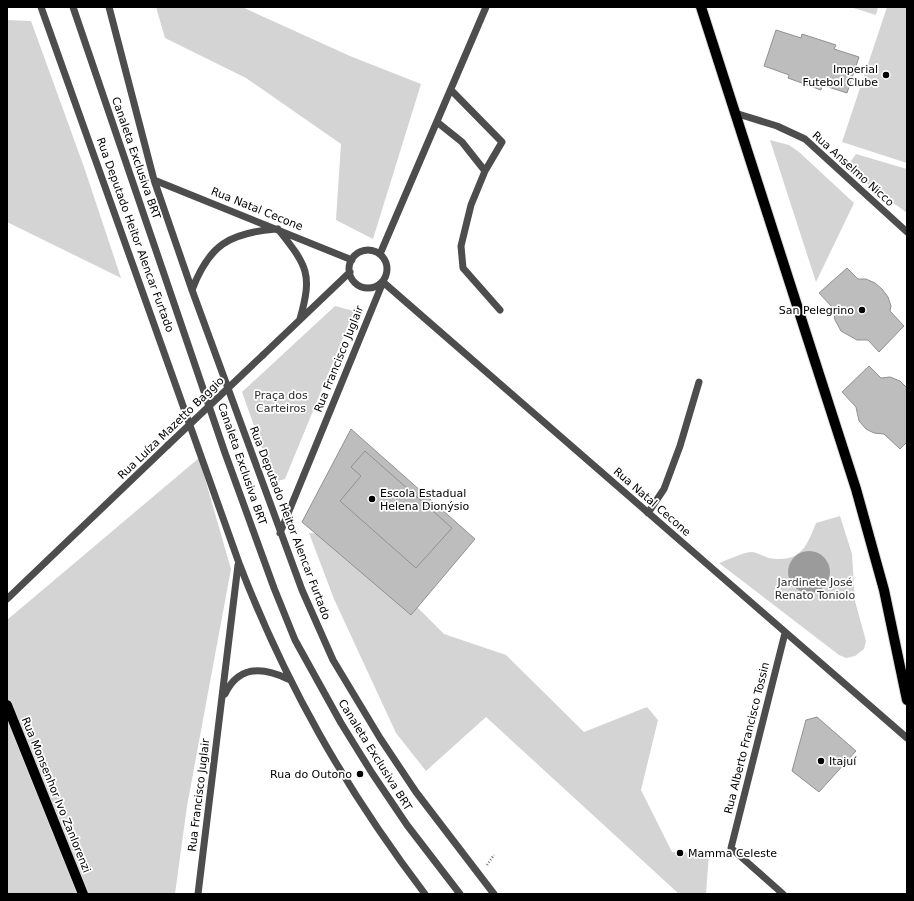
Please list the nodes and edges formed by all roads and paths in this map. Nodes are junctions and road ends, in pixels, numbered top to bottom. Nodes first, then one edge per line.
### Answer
1 (41, 7) edge
2 (73, 7) edge
3 (109, 7) edge
4 (486, 7) edge
5 (701, 7) edge
6 (451, 90) junction
7 (735, 113) junction
8 (437, 122) junction
9 (485, 171) junction
10 (154, 180) junction
11 (278, 229) junction
12 (907, 232) edge
13 (380, 254) junction
14 (352, 260) junction
15 (350, 272) junction
16 (382, 282) junction
17 (192, 290) junction
18 (500, 310) dead end
19 (300, 320) junction
20 (699, 382) dead end
21 (648, 513) junction
22 (280, 533) junction
23 (239, 563) junction
24 (7, 599) edge
25 (785, 633) junction
26 (288, 679) junction
27 (222, 699) junction
28 (907, 700) edge
29 (7, 706) edge
30 (907, 738) edge
31 (82, 894) edge
32 (198, 894) edge
33 (425, 894) edge
34 (460, 894) edge
35 (494, 894) edge
36 (783, 894) edge

1 - 23 street, Rua Deputado Heitor Alencar Furtado
2 - 34 street, Canaleta Exclusiva BRT
3 - 10 street, Rua Deputado Heitor Alencar Furtado
4 - 6 street
5 - 7 main road
6 - 8 street
6 - 9 street
7 - 12 street, Rua Anselmo Nicco
7 - 28 main road
8 - 9 street
8 - 13 street
9 - 18 street
10 - 11 street, Rua Natal Cecone
10 - 17 street, Rua Deputado Heitor Alencar Furtado
11 - 14 street, Rua Natal Cecone
11 - 17 street
11 - 19 street
13 - 14 street
13 - 16 street
14 - 15 street
15 - 16 street
15 - 19 street, Rua Luíza Mazetto Baggio
16 - 21 street, Rua Natal Cecone
16 - 22 street, Rua Francisco Juglair
17 - 22 street, Rua Deputado Heitor Alencar Furtado
19 - 24 street, Rua Luíza Mazetto Baggio, bridge
20 - 21 street
21 - 25 street, Rua Natal Cecone
22 - 35 street, Rua Deputado Heitor Alencar Furtado
23 - 26 street, Rua Deputado Heitor Alencar Furtado
23 - 27 street, Rua Francisco Juglair
25 - 30 street, Rua Natal Cecone
25 - 36 street, Rua Alberto Francisco Tossin
26 - 27 street, Rua Francisco Juglair
26 - 33 street, Rua Deputado Heitor Alencar Furtado
27 - 32 street, Rua Francisco Juglair
29 - 31 main road, Rua Monsenhor Ivo Zanlorenzi

